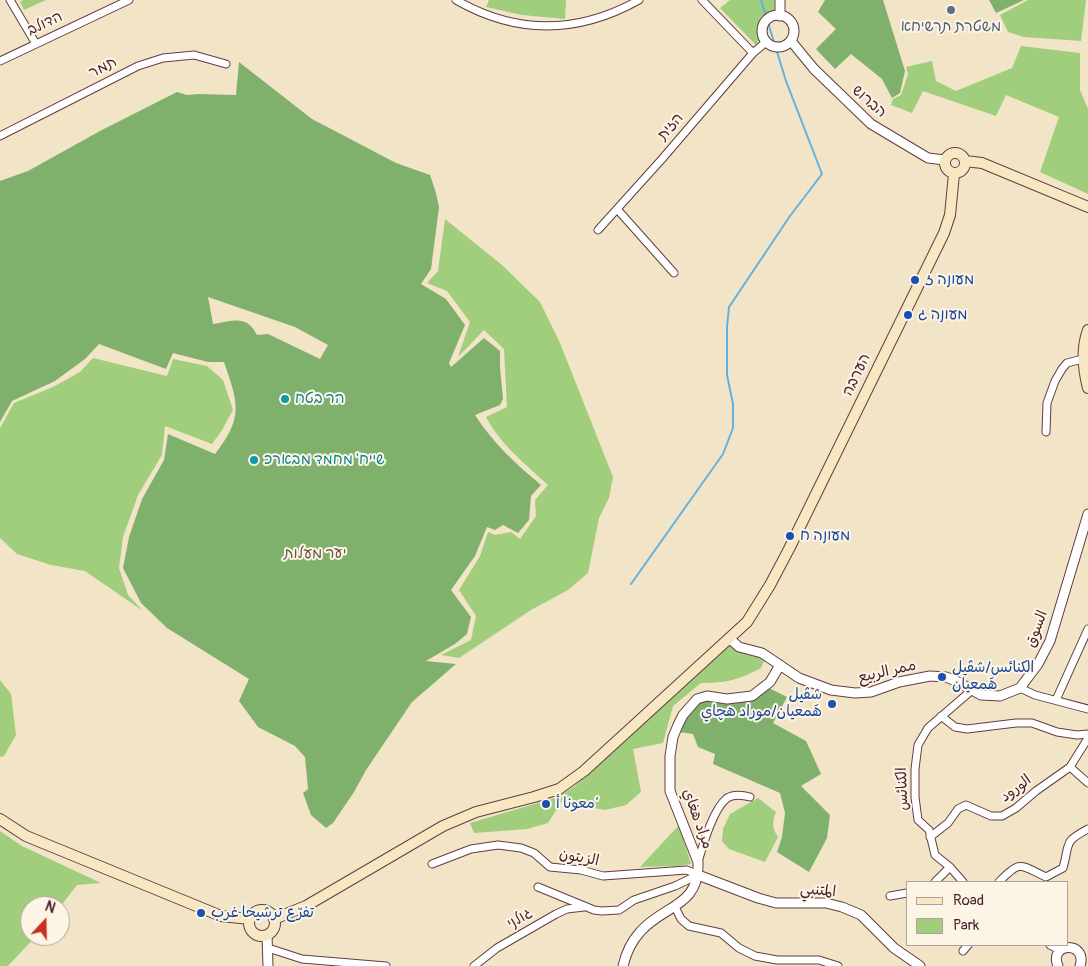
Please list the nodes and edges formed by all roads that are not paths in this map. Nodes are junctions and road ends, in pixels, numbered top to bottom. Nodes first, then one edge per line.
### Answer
1 (10, 0) edge
2 (129, 0) edge
3 (456, 0) edge
4 (639, 0) edge
5 (702, 0) edge
6 (780, 0) edge
7 (780, 16) junction
8 (791, 41) junction
9 (766, 42) junction
10 (36, 44) junction
11 (753, 53) junction
12 (0, 61) edge
13 (226, 64) dead end
14 (0, 136) edge
15 (945, 160) junction
16 (965, 161) junction
17 (954, 174) junction
18 (1088, 207) edge
19 (618, 209) junction
20 (598, 230) dead end
21 (674, 273) dead end
22 (1088, 330) edge
23 (1083, 359) junction
24 (1088, 388) edge
25 (1046, 432) dead end
26 (1088, 514) edge
27 (1088, 628) edge
28 (730, 639) junction
29 (780, 665) junction
30 (1020, 688) junction
31 (972, 690) junction
32 (1056, 700) junction
33 (1088, 709) edge
34 (941, 716) junction
35 (1088, 734) edge
36 (1088, 738) edge
37 (1070, 767) junction
38 (1088, 783) edge
39 (750, 797) dead end
40 (0, 819) edge
41 (1088, 829) edge
42 (930, 838) junction
43 (698, 862) junction
44 (432, 864) dead end
45 (950, 867) junction
46 (698, 875) junction
47 (936, 881) edge
48 (962, 881) edge
49 (1000, 881) edge
50 (538, 887) dead end
51 (906, 893) edge
52 (890, 896) dead end
53 (585, 907) junction
54 (675, 907) junction
55 (250, 919) junction
56 (274, 919) junction
57 (267, 934) junction
58 (967, 946) edge
59 (1052, 946) edge
60 (268, 948) junction
61 (1060, 950) junction
62 (963, 951) dead end
63 (268, 966) edge
64 (386, 966) edge
65 (474, 966) edge
66 (623, 966) edge
67 (838, 966) edge
68 (920, 966) edge
69 (1058, 966) edge
70 (1080, 966) edge

1 - 10 street
2 - 10 street, הדולב
3 - 4 street
5 - 11 street
6 - 7 street
7 - 8 street
7 - 9 street
8 - 9 street
8 - 15 street, הברוש
9 - 11 street, הזית
10 - 12 street, הדולב
11 - 19 street, הזית
13 - 14 street, תמר
15 - 16 main road
15 - 17 main road
16 - 17 main road
16 - 18 main road
17 - 28 main road, הערבה
19 - 20 street, הזית
19 - 21 street
22 - 23 main road
23 - 24 main road
23 - 25 street
26 - 30 street, السوق
27 - 32 street
28 - 29 street, ممر الربيع
28 - 56 main road, הערבה
29 - 31 street, ممر الربيع
29 - 43 street, مراد هغاي
30 - 31 street
30 - 32 street
31 - 34 street
32 - 33 street
34 - 35 street
34 - 42 street, الكنائس
36 - 37 street
37 - 38 street
37 - 42 street, الورود
39 - 43 street
40 - 55 main road
41 - 49 street
42 - 45 street, الكنائس
43 - 46 street, مراد هغاي
44 - 46 street, الزيتون
45 - 47 street
45 - 48 street, الكنائس
46 - 53 street
46 - 54 street
46 - 68 street, المتنبي
50 - 53 street
51 - 52 street
53 - 65 street, גולני
54 - 66 street
54 - 67 street
55 - 56 main road
55 - 57 main road
56 - 57 main road
57 - 60 street
58 - 62 street
59 - 61 street
60 - 63 street
60 - 64 street
61 - 69 street
61 - 70 street

